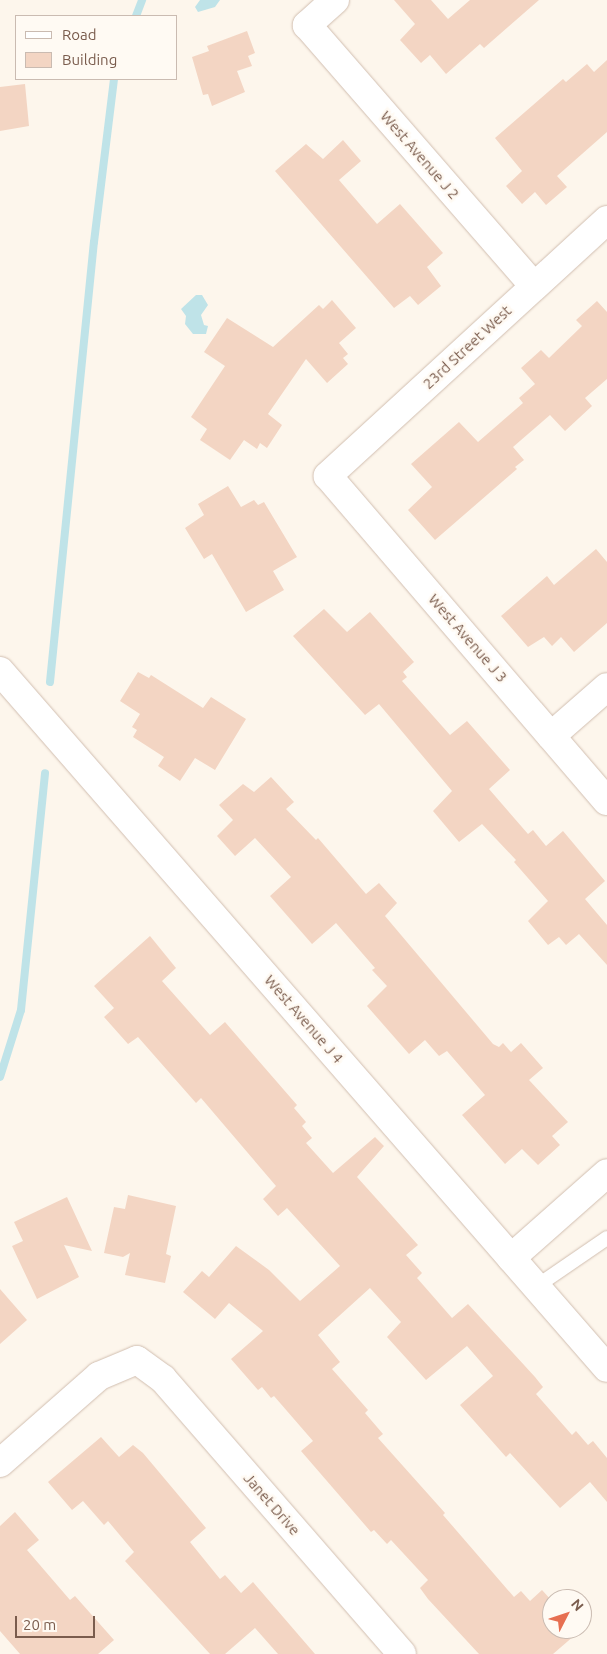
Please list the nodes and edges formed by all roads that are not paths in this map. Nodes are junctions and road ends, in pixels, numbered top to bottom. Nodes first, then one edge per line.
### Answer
1 (335, 0) edge
2 (607, 220) edge
3 (533, 285) junction
4 (328, 476) joint
5 (0, 671) edge
6 (607, 687) edge
7 (551, 736) junction
8 (607, 801) edge
9 (607, 1174) edge
10 (607, 1238) edge
11 (511, 1258) junction
12 (537, 1286) junction
13 (607, 1368) edge
14 (0, 1463) edge
15 (402, 1654) edge

1 - 3 street, West Avenue J 2
2 - 3 street, 23rd Street West
3 - 4 street, 23rd Street West
4 - 7 street, West Avenue J 3
5 - 11 street, West Avenue J 4
6 - 7 street
7 - 8 street, West Avenue J 3
9 - 11 street
10 - 12 lane
11 - 12 street, West Avenue J 4
12 - 13 street, West Avenue J 4
14 - 15 street, Janet Drive

